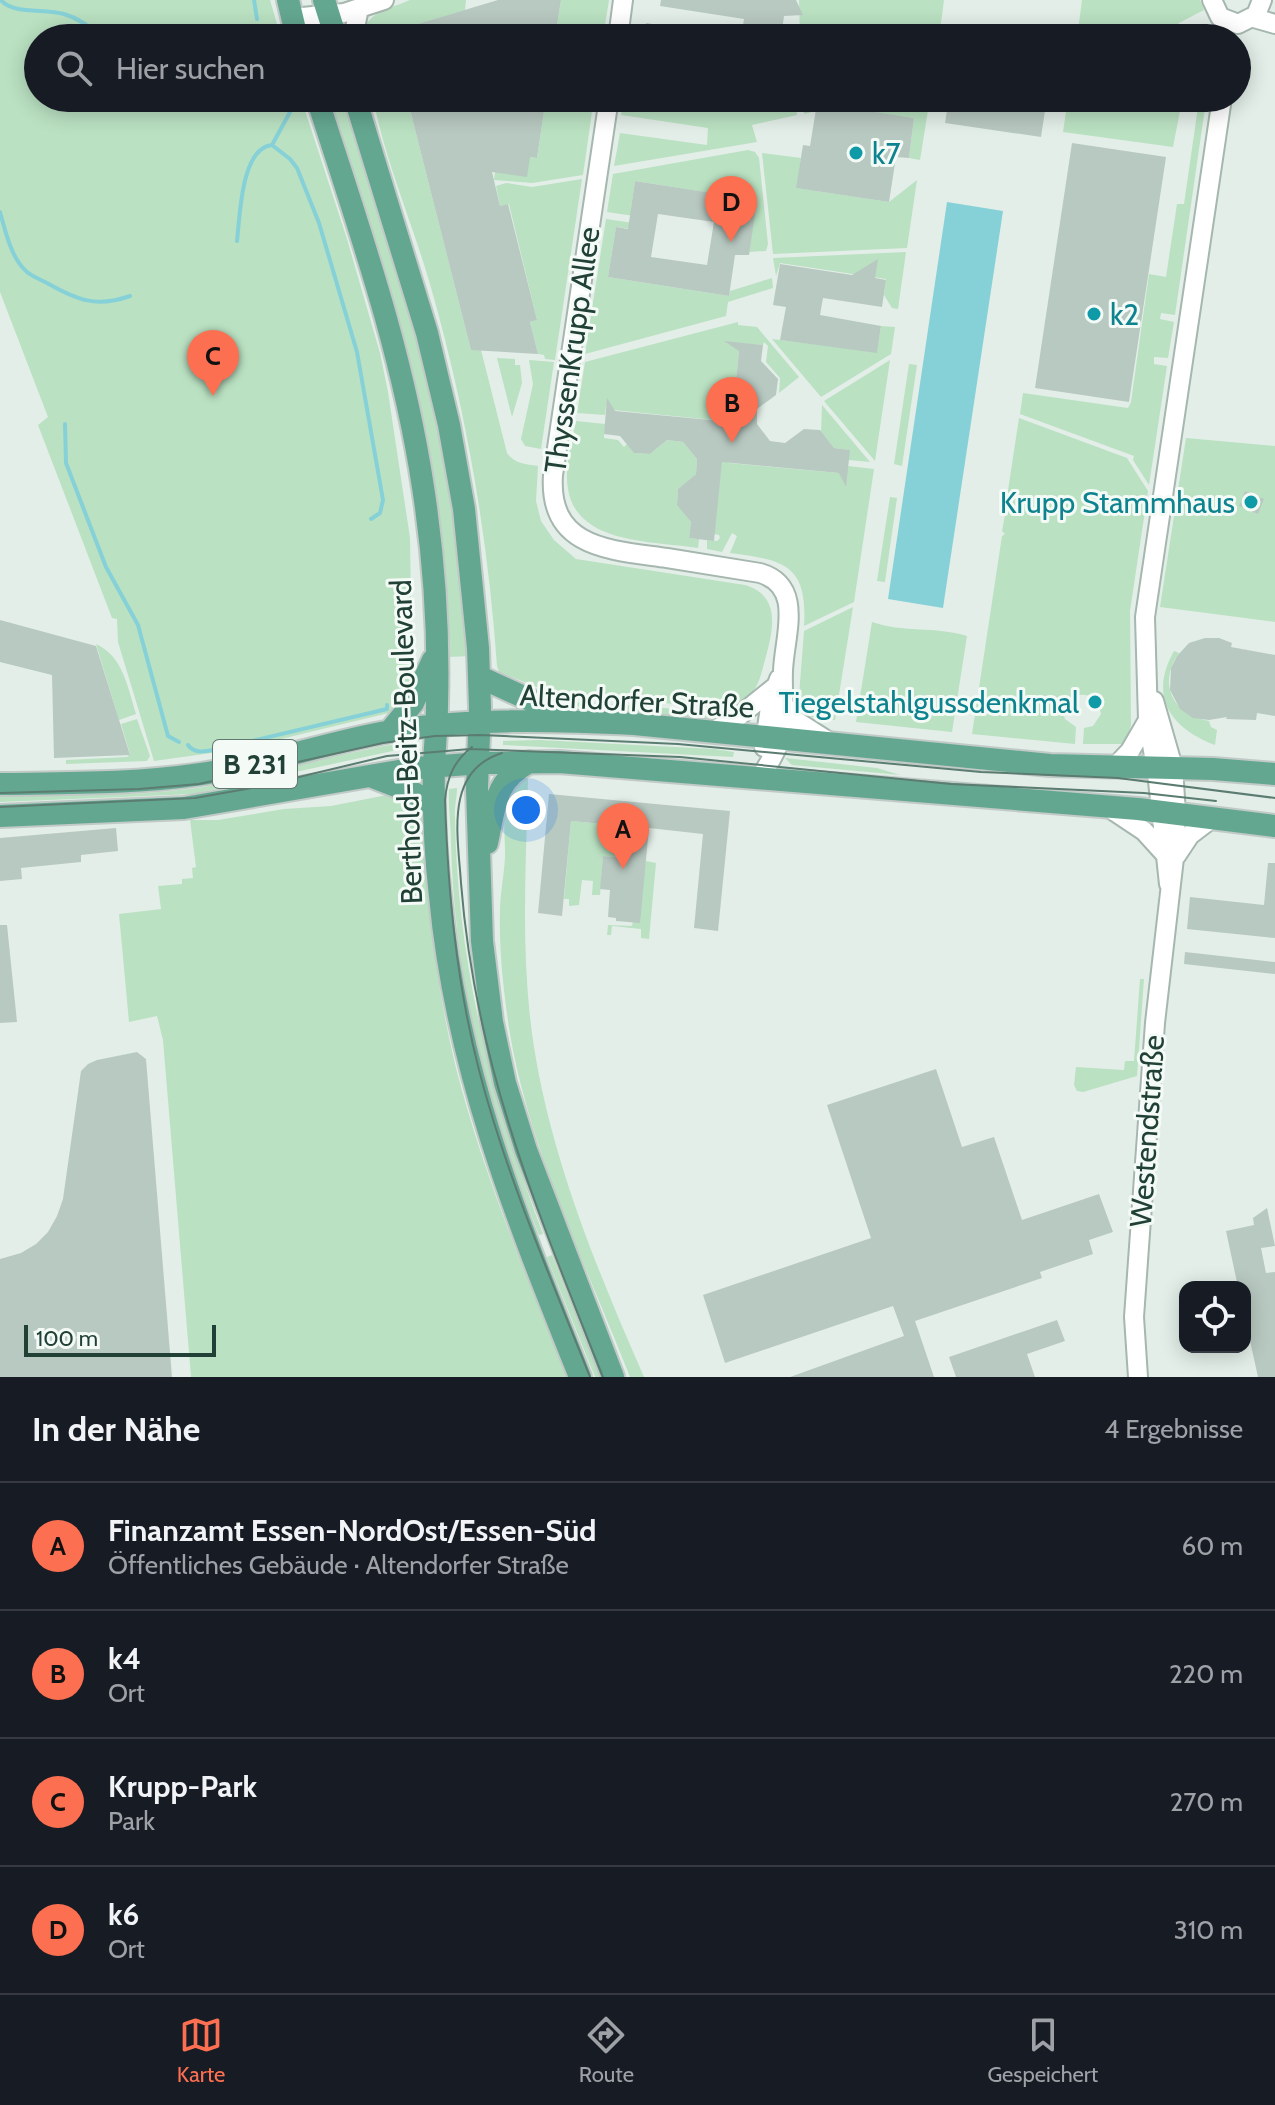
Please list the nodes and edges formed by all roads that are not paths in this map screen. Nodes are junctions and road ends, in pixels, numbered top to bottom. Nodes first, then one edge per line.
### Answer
1 (384, 0) edge
2 (623, 0) edge
3 (1212, 0) edge
4 (328, 4) edge
5 (359, 8) junction
6 (293, 19) edge
7 (1248, 19) edge
8 (333, 24) edge
9 (356, 24) edge
10 (620, 24) edge
11 (1275, 24) edge
12 (322, 112) edge
13 (359, 112) edge
14 (607, 112) edge
15 (1220, 112) edge
16 (437, 651) junction
17 (480, 677) junction
18 (779, 678) junction
19 (1148, 684) junction
20 (784, 705) junction
21 (1148, 720) junction
22 (577, 721) junction
23 (480, 723) junction
24 (436, 726) junction
25 (390, 731) junction
26 (710, 733) junction
27 (773, 739) junction
28 (834, 744) junction
29 (1166, 760) junction
30 (530, 762) junction
31 (478, 763) junction
32 (434, 765) junction
33 (1114, 768) junction
34 (1275, 774) edge
35 (369, 776) junction
36 (760, 778) junction
37 (0, 784) edge
38 (434, 805) junction
39 (1108, 807) junction
40 (1168, 813) junction
41 (0, 816) edge
42 (1211, 819) junction
43 (1275, 826) edge
44 (1169, 856) junction
45 (481, 872) junction
46 (580, 1377) edge
47 (613, 1377) edge
48 (1138, 1377) edge

1 - 5 street
2 - 10 street
3 - 7 street
4 - 5 street
4 - 6 street
4 - 8 main road
5 - 9 street
7 - 11 street
12 - 16 main road, Berthold-Beitz-Boulevard
13 - 17 main road
14 - 18 street, ThyssenKrupp Allee
15 - 19 street
16 - 24 main road, Berthold-Beitz-Boulevard
16 - 25 main road
17 - 22 main road
17 - 23 main road
18 - 20 street, ThyssenKrupp Allee
18 - 26 street
18 - 27 street, ThyssenKrupp Allee
19 - 21 street
19 - 29 street
20 - 27 street, ThyssenKrupp Allee
20 - 28 street
21 - 29 street
21 - 33 street
22 - 23 main road, Altendorfer Straße / B 231
22 - 26 main road, Altendorfer Straße / B 231
23 - 24 main road, Altendorfer Straße / B 231
23 - 31 main road
24 - 25 main road, Altendorfer Straße / B 231
24 - 32 main road, Berthold-Beitz-Boulevard
25 - 37 main road, Altendorfer Straße / B 231
26 - 27 main road, Altendorfer Straße / B 231
27 - 28 main road, Altendorfer Straße / B 231
27 - 36 street, ThyssenKrupp Allee
28 - 33 main road, Altendorfer Straße / B 231
29 - 33 main road, Altendorfer Straße / B 231
29 - 34 main road, Altendorfer Straße / B 231
29 - 40 street, Westendstraße
30 - 31 main road, B 231
30 - 36 main road, B 231
30 - 45 main road
31 - 32 main road, B 231
31 - 45 main road
32 - 35 main road, B 231
32 - 38 main road, Berthold-Beitz-Boulevard
35 - 38 main road
35 - 41 main road, B 231
36 - 39 main road, B 231
38 - 46 main road, Berthold-Beitz-Boulevard
39 - 40 main road, B 231
39 - 44 street
40 - 42 main road, B 231
40 - 44 street, Westendstraße
42 - 43 main road, B 231
42 - 44 street, Westendstraße
44 - 48 street, Westendstraße
45 - 47 main road

